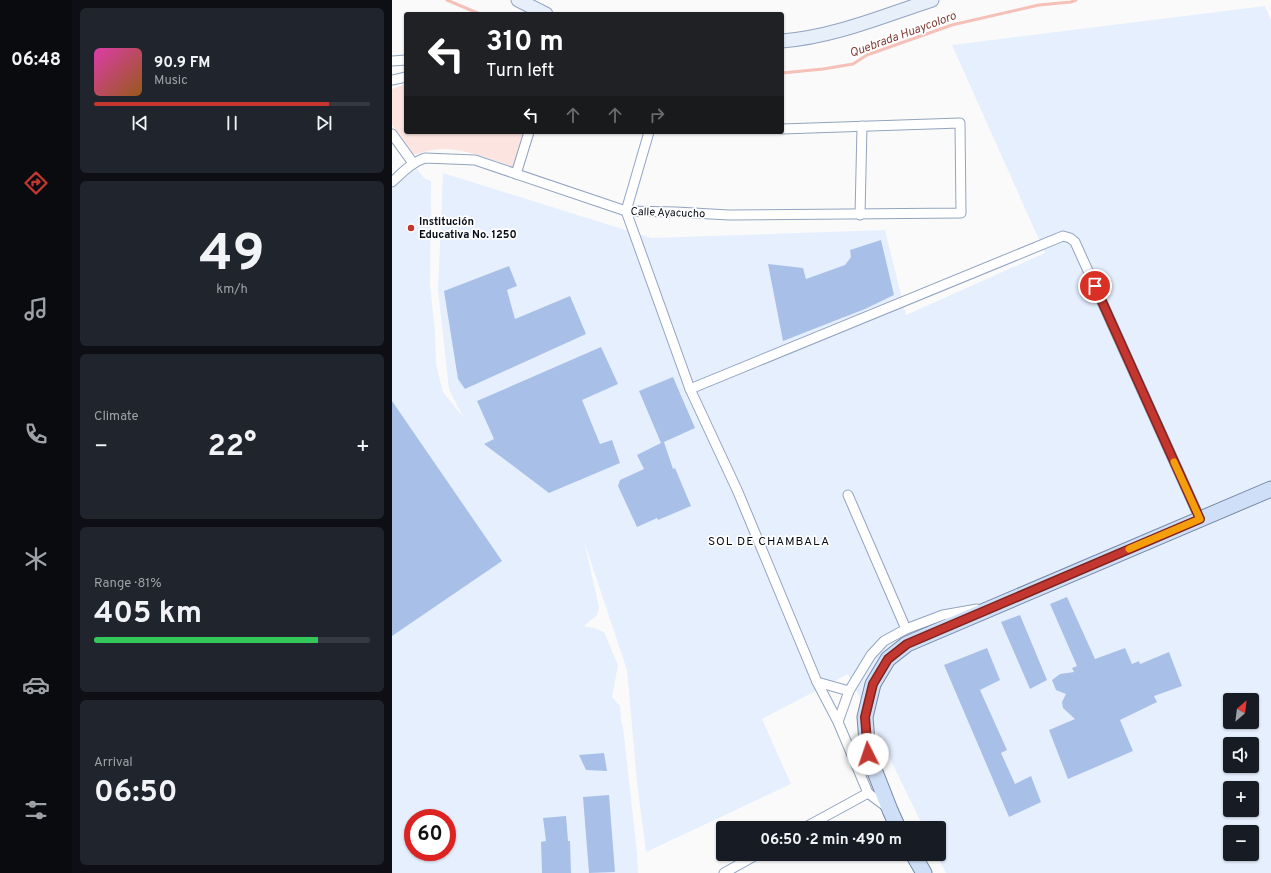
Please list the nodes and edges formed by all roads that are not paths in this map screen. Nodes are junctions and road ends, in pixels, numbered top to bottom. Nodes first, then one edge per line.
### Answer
1 (518, 0) edge
2 (932, 0) edge
3 (542, 12) edge
4 (784, 41) edge
5 (404, 60) edge
6 (392, 61) edge
7 (404, 77) edge
8 (392, 80) edge
9 (862, 126) junction
10 (784, 129) edge
11 (392, 134) edge
12 (528, 134) edge
13 (648, 134) edge
14 (413, 163) junction
15 (516, 174) junction
16 (392, 182) edge
17 (626, 211) junction
18 (860, 215) junction
19 (690, 390) junction
20 (1271, 489) edge
21 (848, 495) dead end
22 (1200, 519) junction
23 (998, 605) junction
24 (906, 629) junction
25 (817, 682) junction
26 (849, 691) junction
27 (838, 722) junction
28 (868, 793) junction
29 (890, 810) junction
30 (817, 821) edge
31 (895, 821) edge
32 (745, 861) edge
33 (917, 861) edge
34 (724, 873) edge
35 (924, 873) edge

1 - 3 main road
2 - 4 main road
5 - 6 street
7 - 8 street
9 - 10 street
9 - 18 street
9 - 18 street, Calle Ayacucho
11 - 14 street
12 - 15 street
13 - 17 street
14 - 15 street, Calle Ayacucho
14 - 16 street, Calle Ayacucho
15 - 17 street, Calle Ayacucho
17 - 18 street, Calle Ayacucho
17 - 19 street
19 - 22 street
19 - 25 street
20 - 22 main road
21 - 24 street
22 - 23 main road
23 - 24 street
23 - 29 main road
24 - 26 street
25 - 26 street
25 - 27 street
26 - 27 street
27 - 28 street
28 - 29 street
28 - 30 street
29 - 31 main road
32 - 34 street
33 - 35 main road

